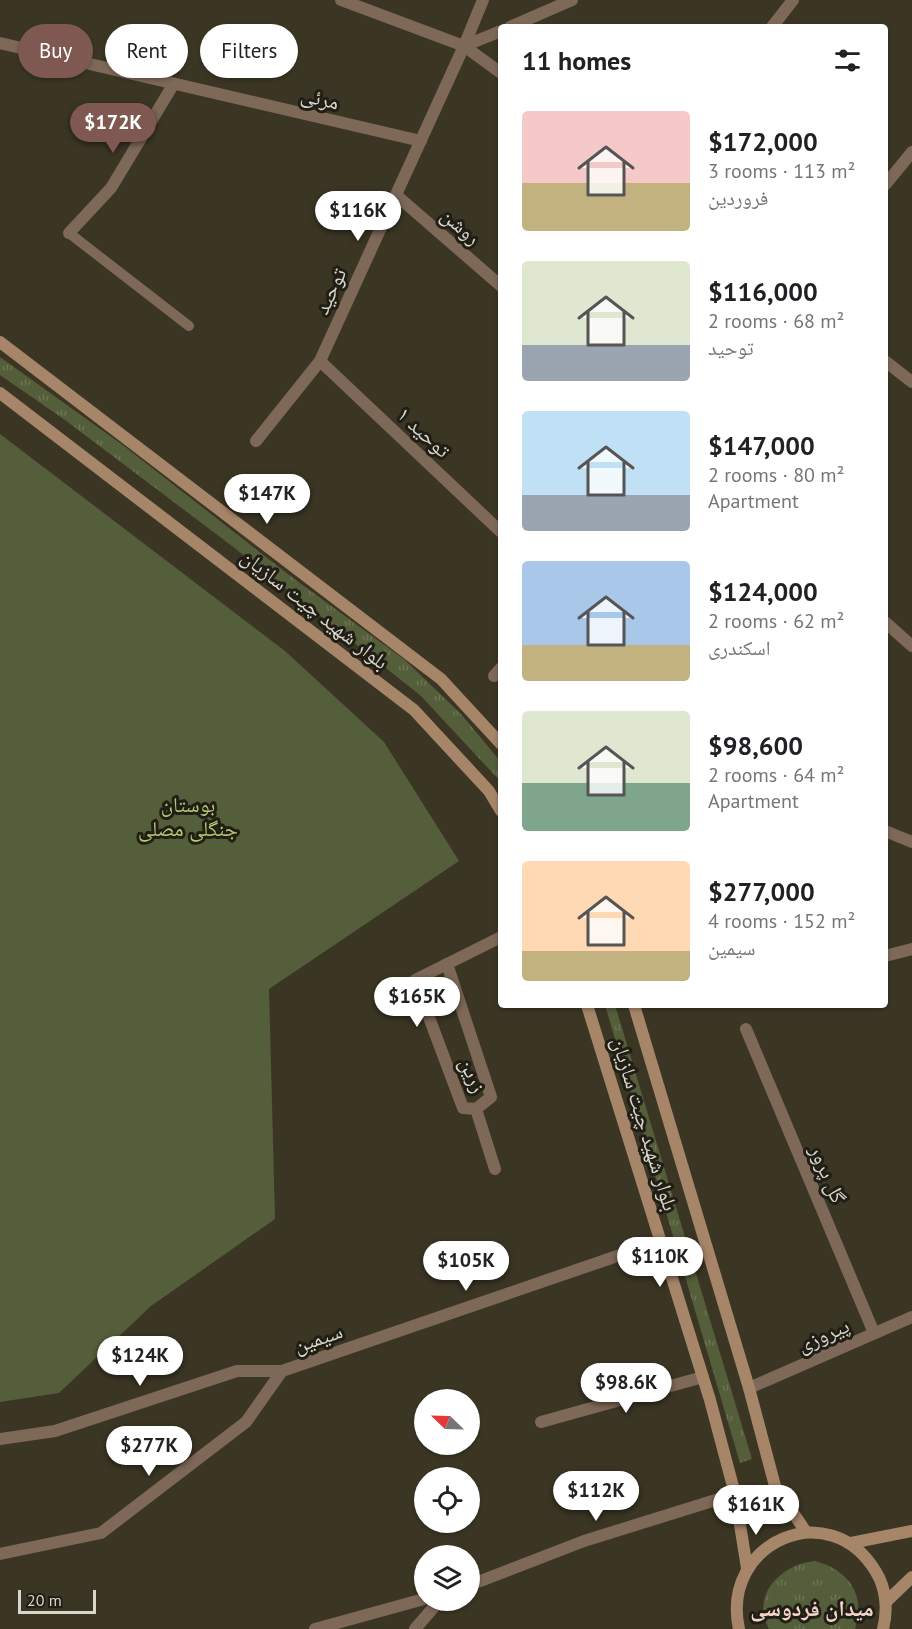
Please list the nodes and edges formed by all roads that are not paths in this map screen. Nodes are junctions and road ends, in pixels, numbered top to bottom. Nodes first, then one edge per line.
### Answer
1 (341, 0) edge
2 (483, 0) edge
3 (572, 0) edge
4 (793, 0) edge
5 (517, 24) edge
6 (774, 24) edge
7 (498, 32) edge
8 (0, 43) edge
9 (464, 46) junction
10 (498, 71) edge
11 (173, 85) junction
12 (421, 141) junction
13 (912, 152) edge
14 (888, 181) edge
15 (396, 195) junction
16 (69, 233) joint
17 (498, 283) edge
18 (189, 326) dead end
19 (0, 342) edge
20 (320, 361) junction
21 (888, 363) edge
22 (912, 382) edge
23 (0, 393) edge
24 (256, 441) dead end
25 (498, 529) edge
26 (888, 625) edge
27 (912, 646) edge
28 (498, 741) edge
29 (498, 806) edge
30 (888, 832) edge
31 (912, 842) edge
32 (498, 938) edge
33 (911, 952) edge
34 (888, 956) edge
35 (447, 964) junction
36 (588, 1008) edge
37 (635, 1008) edge
38 (746, 1029) dead end
39 (476, 1109) junction
40 (495, 1168) dead end
41 (661, 1241) junction
42 (912, 1317) edge
43 (874, 1334) junction
44 (282, 1371) junction
45 (703, 1377) junction
46 (749, 1388) junction
47 (541, 1422) dead end
48 (0, 1439) edge
49 (735, 1494) junction
50 (912, 1531) edge
51 (806, 1532) junction
52 (851, 1544) junction
53 (0, 1554) edge
54 (747, 1568) junction
55 (912, 1577) edge
56 (480, 1581) edge
57 (414, 1602) edge
58 (886, 1602) junction
59 (431, 1611) edge
60 (315, 1629) edge
61 (415, 1629) edge
62 (739, 1629) edge
63 (883, 1629) edge

1 - 9 street
2 - 9 street, توحید
3 - 5 street
4 - 6 street
7 - 9 street
8 - 11 street, مرئی
9 - 10 street
9 - 12 street, توحید
11 - 12 street, مرئی
11 - 16 street
12 - 15 street, توحید
13 - 14 street
15 - 17 street, روشن
15 - 20 street, توحید
16 - 18 lane
19 - 28 main road, بلوار شهید چیت سازیان
20 - 24 street, توحید
20 - 25 street, توحید ۱
21 - 22 street
23 - 29 main road, بلوار شهید چیت سازیان
26 - 27 street
30 - 31 street
32 - 35 street, زرین
33 - 34 street
35 - 39 street
35 - 39 street, زرین
36 - 41 main road, بلوار شهید چیت سازیان
37 - 46 main road, بلوار شهید چیت سازیان
38 - 43 street, گل پرور
39 - 40 street, زرین
41 - 44 street, سیمین
41 - 45 main road, بلوار شهید چیت سازیان
42 - 43 street, پیروزی
43 - 46 street, پیروزی
44 - 48 street
44 - 53 street, سیمین
45 - 47 street
45 - 49 main road, بلوار شهید چیت سازیان
46 - 51 main road, بلوار شهید چیت سازیان
49 - 54 main road, بلوار شهید چیت سازیان
49 - 56 street
50 - 52 main road
51 - 52 main road
51 - 54 main road
52 - 58 main road
54 - 62 main road
55 - 58 main road
57 - 60 street
58 - 63 main road
59 - 61 street

